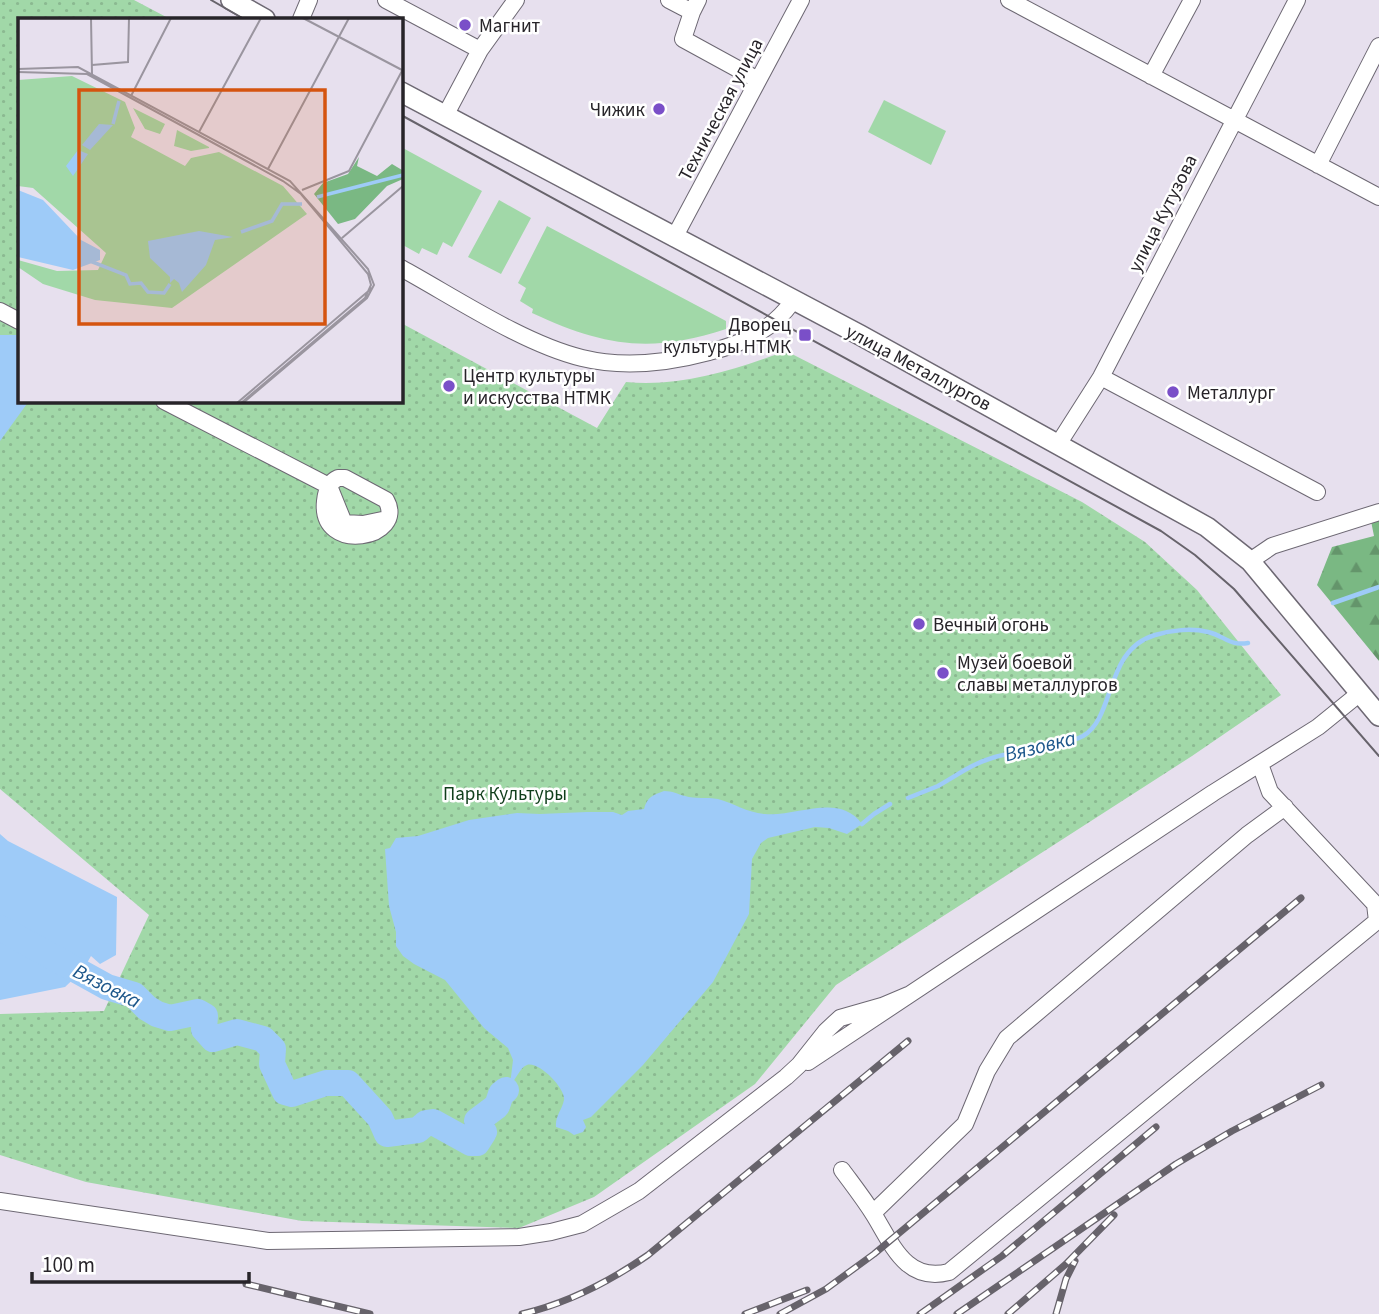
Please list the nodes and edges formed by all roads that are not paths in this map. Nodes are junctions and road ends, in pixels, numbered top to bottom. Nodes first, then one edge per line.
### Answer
1 (231, 0) edge
2 (309, 0) edge
3 (386, 0) edge
4 (669, 0) edge
5 (801, 0) edge
6 (1009, 0) edge
7 (1192, 0) edge
8 (1297, 0) edge
9 (507, 3) edge
10 (695, 6) edge
11 (263, 18) edge
12 (301, 18) edge
13 (1379, 46) edge
14 (480, 50) junction
15 (1151, 76) junction
16 (758, 80) junction
17 (402, 93) edge
18 (445, 116) junction
19 (1233, 120) junction
20 (1318, 164) junction
21 (1379, 197) edge
22 (674, 237) junction
23 (402, 269) edge
24 (793, 301) junction
25 (0, 312) edge
26 (18, 321) edge
27 (1101, 377) junction
28 (166, 402) edge
29 (1059, 443) junction
30 (329, 486) junction
31 (1317, 492) dead end
32 (1379, 512) edge
33 (1250, 561) junction
34 (1360, 693) junction
35 (1379, 716) edge
36 (1260, 764) junction
37 (1285, 807) junction
38 (842, 1170) dead end
39 (0, 1201) edge
40 (873, 1213) junction

1 - 11 main road
2 - 12 street
3 - 14 street
4 - 10 street
5 - 16 street, Техническая улица
6 - 15 street
7 - 15 street
8 - 19 street, улица Кутузова
9 - 14 street
10 - 16 street
13 - 20 street
14 - 18 street
15 - 19 street
16 - 22 street, Техническая улица
17 - 18 main road, улица Металлургов
18 - 22 main road, улица Металлургов
19 - 20 street
19 - 27 street, улица Кутузова
20 - 21 street
22 - 24 main road, улица Металлургов
23 - 24 street
24 - 29 main road, улица Металлургов
25 - 26 street
27 - 29 street, улица Кутузова
27 - 31 street
28 - 30 street
29 - 33 main road, улица Металлургов
30 - 30 street
32 - 33 street
33 - 34 main road, улица Металлургов
34 - 35 main road, улица Металлургов
34 - 36 street
36 - 37 street
36 - 39 street
37 - 40 street
37 - 40 street
38 - 40 street

